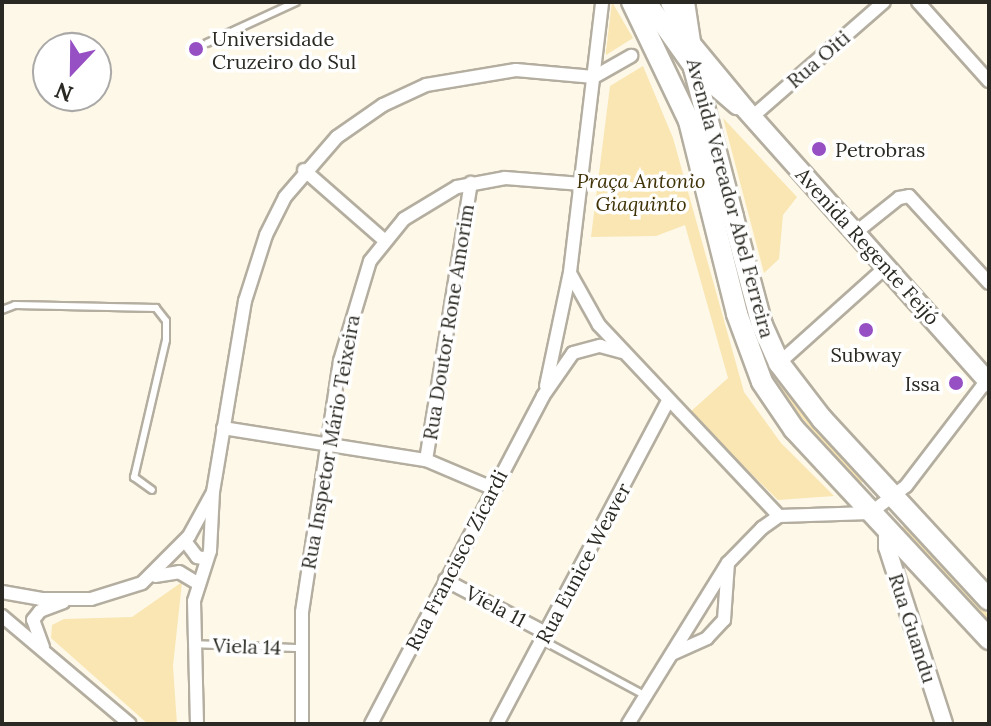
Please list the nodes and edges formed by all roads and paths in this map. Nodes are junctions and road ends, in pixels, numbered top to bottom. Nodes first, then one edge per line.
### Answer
1 (296, 2) edge
2 (602, 2) edge
3 (632, 2) edge
4 (647, 2) edge
5 (670, 2) edge
6 (684, 2) edge
7 (884, 2) edge
8 (918, 2) edge
9 (689, 41) junction
10 (207, 43) dead end
11 (631, 56) dead end
12 (694, 68) junction
13 (594, 77) junction
14 (989, 81) edge
15 (749, 114) junction
16 (304, 170) junction
17 (471, 183) junction
18 (582, 184) junction
19 (855, 233) junction
20 (384, 240) junction
21 (886, 267) junction
22 (570, 272) junction
23 (989, 283) edge
24 (2, 310) edge
25 (622, 352) junction
26 (779, 363) junction
27 (988, 381) edge
28 (543, 396) junction
29 (668, 401) junction
30 (223, 428) junction
31 (327, 445) junction
32 (426, 460) junction
33 (492, 488) junction
34 (152, 490) dead end
35 (213, 492) junction
36 (892, 496) junction
37 (870, 513) junction
38 (779, 516) junction
39 (193, 528) junction
40 (887, 531) junction
41 (212, 535) junction
42 (185, 541) junction
43 (207, 559) junction
44 (728, 563) junction
45 (155, 576) junction
46 (445, 580) junction
47 (197, 583) junction
48 (2, 592) edge
49 (73, 598) junction
50 (989, 600) edge
51 (2, 616) edge
52 (544, 636) junction
53 (989, 639) edge
54 (194, 644) junction
55 (44, 648) junction
56 (299, 648) junction
57 (674, 653) junction
58 (646, 696) junction
59 (382, 703) junction
60 (130, 724) edge
61 (197, 724) edge
62 (302, 724) edge
63 (371, 724) edge
64 (382, 724) edge
65 (497, 724) edge
66 (628, 724) edge
67 (944, 724) edge

1 - 10 lane
2 - 13 street, Rua Francisco Zicardi
3 - 37 main road, Avenida Vereador Abel Ferreira
4 - 12 main road, Avenida Regente Feijó
5 - 9 main road, Avenida Regente Feijó
6 - 9 main road, Avenida Vereador Abel Ferreira
7 - 15 street, Rua Oiti
8 - 14 street
9 - 12 main road, Avenida Vereador Abel Ferreira
9 - 15 main road, Avenida Regente Feijó
11 - 13 street
12 - 15 main road, Avenida Regente Feijó
12 - 26 main road, Avenida Vereador Abel Ferreira
13 - 16 street
13 - 18 street, Rua Francisco Zicardi
15 - 19 main road, Avenida Regente Feijó
16 - 20 street
16 - 30 street
17 - 18 street, Rua Inspetor Mário Teixeira
17 - 20 street, Rua Inspetor Mário Teixeira
17 - 32 street, Rua Doutor Rone Amorim
18 - 22 street, Rua Francisco Zicardi
19 - 21 main road, Avenida Regente Feijó
19 - 23 street
20 - 31 street, Rua Inspetor Mário Teixeira
21 - 26 street
21 - 27 main road, Avenida Regente Feijó
22 - 25 street
22 - 28 street, Rua Francisco Zicardi
24 - 34 lane
25 - 28 street, Rua Francisco Zicardi
25 - 29 street
26 - 36 main road, Avenida Vereador Abel Ferreira
27 - 36 street
28 - 33 street, Rua Francisco Zicardi
29 - 38 street
29 - 52 street, Rua Eunice Weaver
30 - 31 street
30 - 35 street
31 - 32 street
31 - 56 street, Rua Inspetor Mário Teixeira
32 - 33 street
33 - 46 street, Rua Francisco Zicardi
35 - 39 street
35 - 41 street
36 - 37 street
36 - 50 main road, Avenida Vereador Abel Ferreira
37 - 38 street
37 - 40 main road, Avenida Vereador Abel Ferreira
38 - 44 street
39 - 41 street
39 - 42 street
40 - 53 main road, Avenida Vereador Abel Ferreira
40 - 67 street, Rua Guandu
41 - 43 street
42 - 43 street
42 - 45 street
43 - 47 street
44 - 57 street
44 - 57 street
45 - 47 street
45 - 49 street
46 - 52 street, Viela 11
46 - 59 street, Rua Francisco Zicardi
47 - 54 street
48 - 49 street
49 - 55 street
51 - 55 street
52 - 58 lane
52 - 65 street, Rua Eunice Weaver
54 - 56 lane, Viela 14
54 - 61 street
55 - 60 street
56 - 62 street, Rua Inspetor Mário Teixeira
57 - 58 street
58 - 66 street
59 - 63 street, Rua Francisco Zicardi
59 - 64 street

